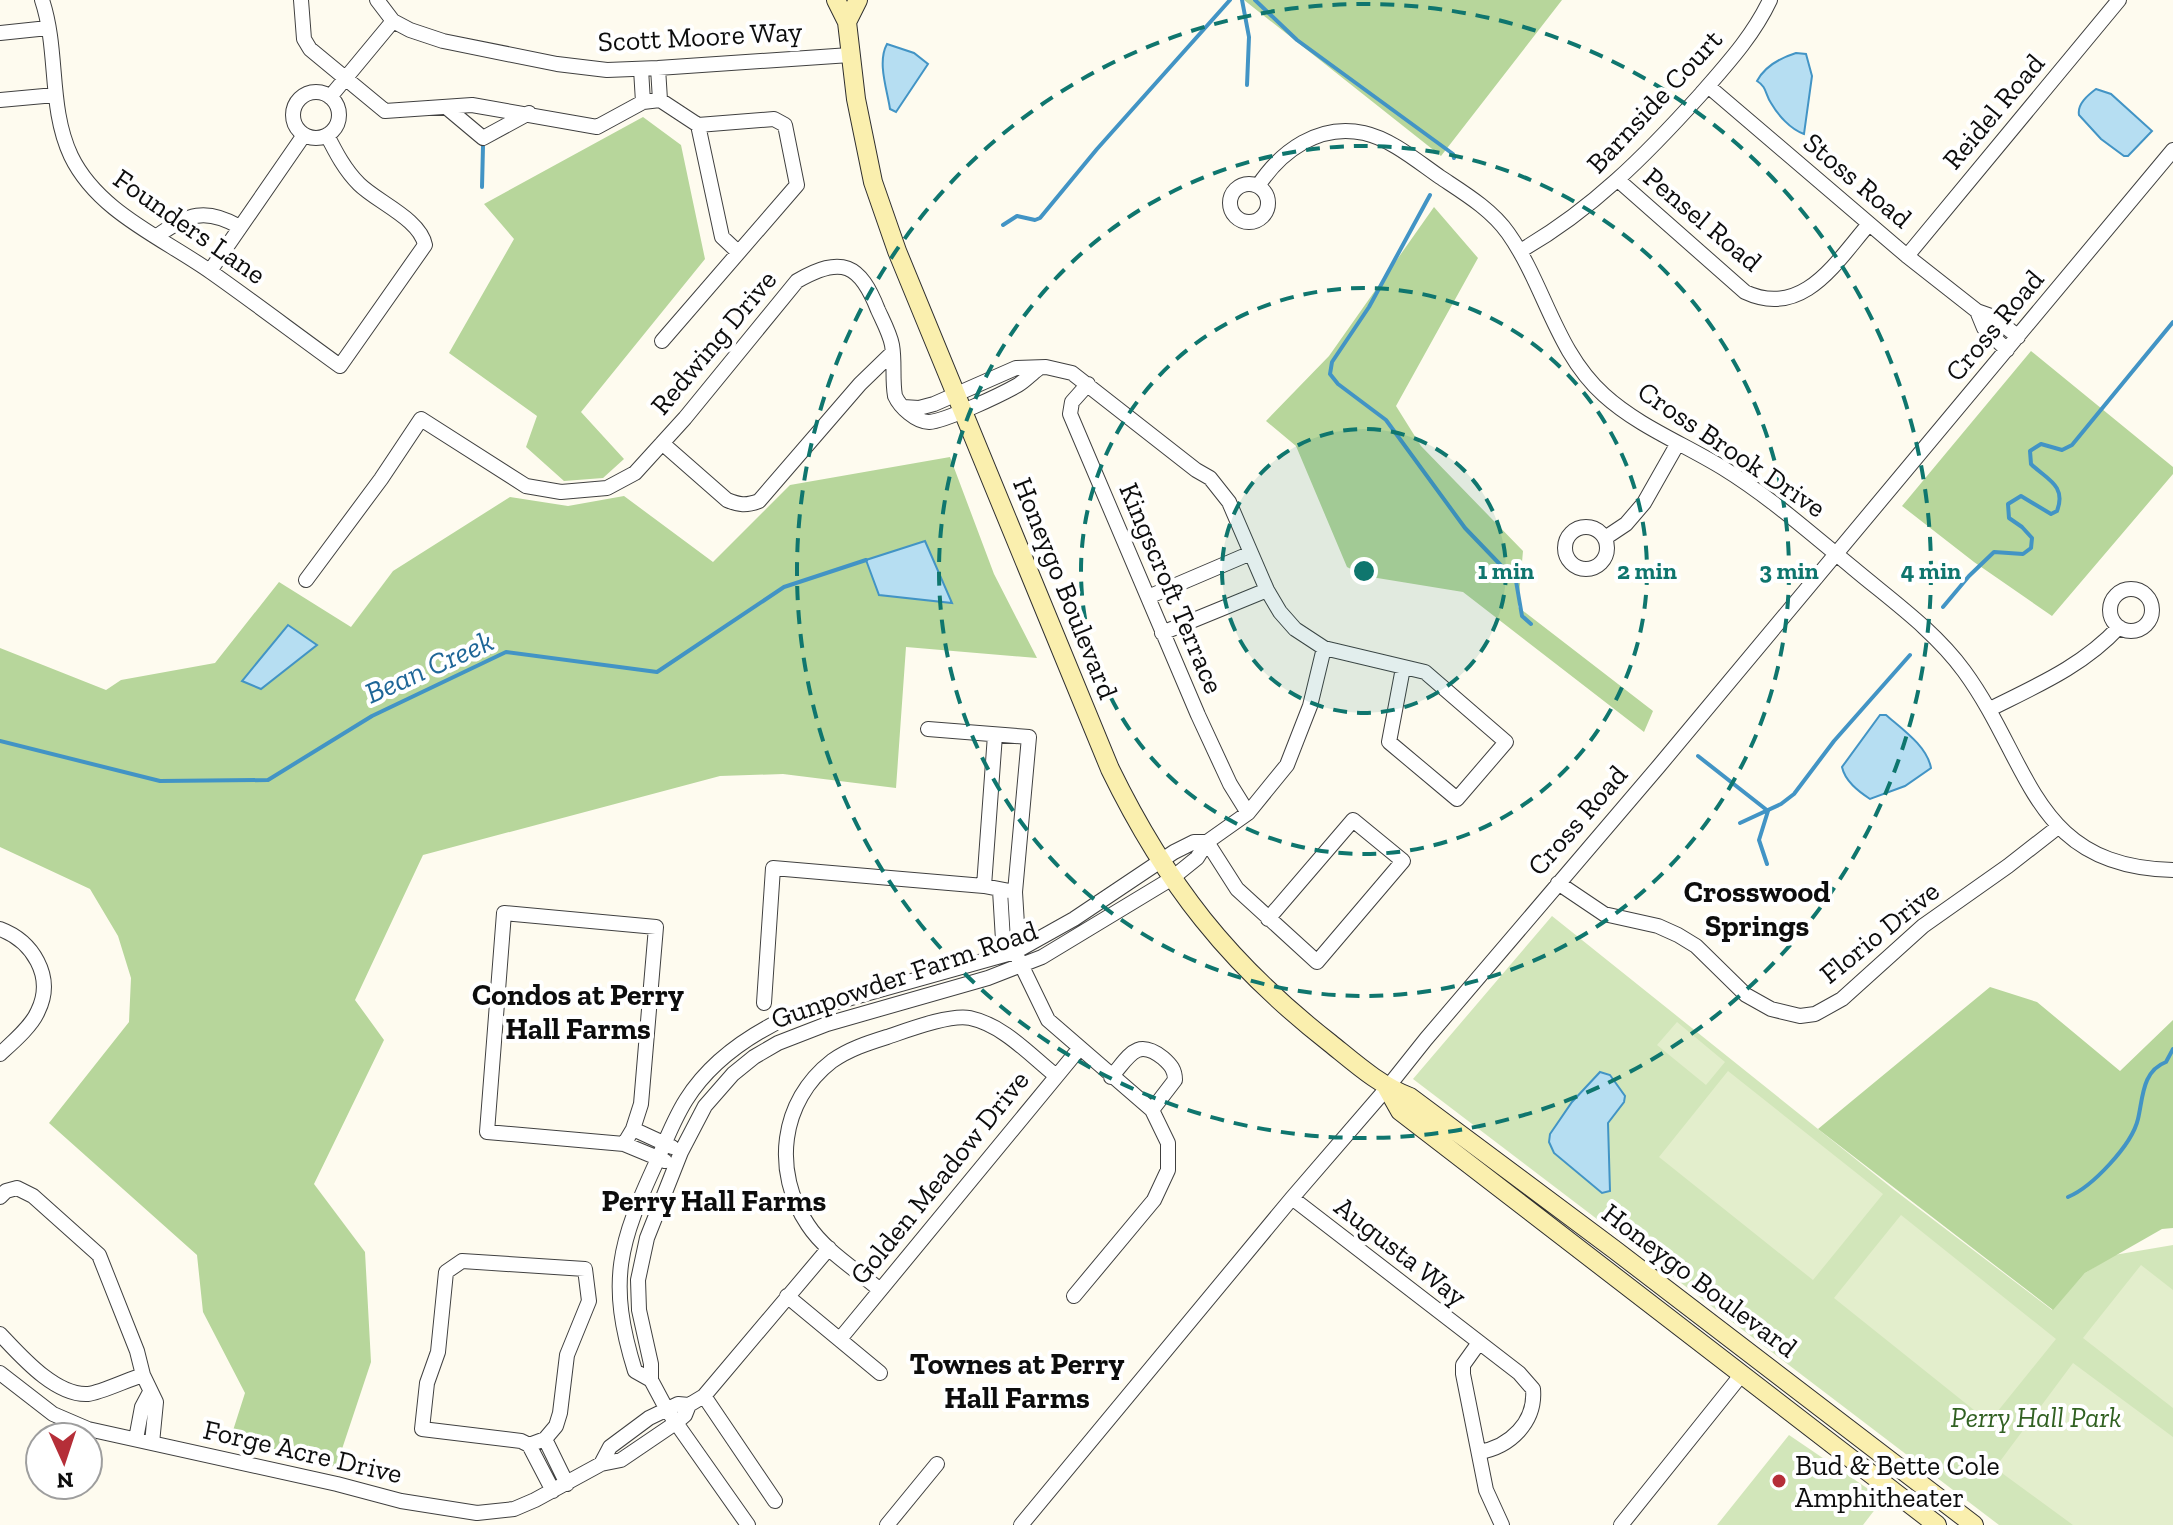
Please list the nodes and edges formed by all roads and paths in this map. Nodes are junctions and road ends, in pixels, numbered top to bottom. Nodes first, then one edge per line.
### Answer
1 (42, 0) edge
2 (301, 0) edge
3 (377, 0) edge
4 (836, 0) edge
5 (858, 0) edge
6 (1770, 0) edge
7 (2119, 0) edge
8 (393, 21) junction
9 (847, 22) junction
10 (48, 28) junction
11 (0, 33) edge
12 (850, 55) junction
13 (658, 68) junction
14 (641, 69) junction
15 (344, 79) junction
16 (1708, 86) junction
17 (55, 95) junction
18 (330, 97) junction
19 (0, 100) edge
20 (660, 100) junction
21 (643, 102) junction
22 (446, 107) junction
23 (529, 113) junction
24 (698, 125) junction
25 (304, 135) junction
26 (327, 135) junction
27 (2173, 150) edge
28 (1618, 180) junction
29 (1258, 186) dead end
30 (1869, 224) junction
31 (240, 227) junction
32 (157, 236) junction
33 (1520, 251) junction
34 (738, 252) junction
35 (1907, 256) junction
36 (210, 271) junction
37 (1977, 311) junction
38 (2018, 337) junction
39 (662, 341) dead end
40 (2007, 350) junction
41 (892, 353) junction
42 (1088, 384) junction
43 (959, 402) junction
44 (662, 443) junction
45 (1678, 443) junction
46 (1605, 538) dead end
47 (1251, 553) junction
48 (1835, 554) junction
49 (306, 580) dead end
50 (1267, 590) junction
51 (1148, 597) junction
52 (2119, 627) dead end
53 (1162, 633) junction
54 (1324, 648) junction
55 (1403, 668) junction
56 (1990, 709) junction
57 (928, 729) dead end
58 (995, 735) junction
59 (1248, 813) junction
60 (2058, 827) junction
61 (1207, 842) junction
62 (1160, 862) junction
63 (2173, 870) edge
64 (1171, 879) junction
65 (1558, 883) junction
66 (984, 886) junction
67 (1008, 891) junction
68 (1268, 919) junction
69 (0, 929) edge
70 (1019, 958) junction
71 (764, 1003) dead end
72 (1079, 1049) junction
73 (0, 1054) edge
74 (1055, 1075) junction
75 (1111, 1077) junction
76 (1387, 1088) junction
77 (1152, 1110) junction
78 (633, 1129) junction
79 (624, 1144) junction
80 (665, 1144) junction
81 (658, 1158) junction
82 (678, 1159) junction
83 (0, 1197) edge
84 (1292, 1198) junction
85 (829, 1248) junction
86 (880, 1290) junction
87 (787, 1296) junction
88 (1074, 1296) dead end
89 (0, 1334) edge
90 (840, 1339) junction
91 (1478, 1344) junction
92 (0, 1373) edge
93 (880, 1373) dead end
94 (1742, 1374) junction
95 (143, 1375) junction
96 (651, 1380) junction
97 (150, 1392) junction
98 (704, 1396) junction
99 (679, 1411) junction
100 (136, 1439) junction
101 (545, 1439) junction
102 (152, 1443) junction
103 (529, 1445) junction
104 (1479, 1452) junction
105 (937, 1464) dead end
106 (567, 1484) junction
107 (553, 1491) junction
108 (775, 1501) dead end
109 (748, 1525) edge
110 (887, 1525) edge
111 (1021, 1525) edge
112 (1502, 1525) edge
113 (1621, 1525) edge
114 (1937, 1525) edge
115 (1974, 1525) edge

1 - 10 street, Founders Lane
2 - 15 street
3 - 8 street, Scott Moore Way
4 - 9 main road, Honeygo Boulevard
5 - 9 main road
6 - 16 street, Barnside Court
7 - 35 street, Reidel Road
8 - 14 street, Scott Moore Way
8 - 15 street
9 - 12 main road, Honeygo Boulevard
10 - 11 street
10 - 17 street, Founders Lane
12 - 13 street, Scott Moore Way
12 - 43 main road, Honeygo Boulevard
13 - 14 street, Scott Moore Way
13 - 20 street
14 - 21 street
15 - 18 street
15 - 22 street
16 - 28 street, Barnside Court
16 - 30 street, Stoss Road
17 - 19 street
17 - 32 street, Founders Lane
18 - 25 street
18 - 26 street
20 - 21 street
20 - 24 street
21 - 23 street
22 - 23 street
22 - 23 street
24 - 34 street
24 - 34 street
25 - 26 street
25 - 31 street
26 - 36 street, Founders Lane
27 - 38 street, Cross Road
28 - 30 street, Pensel Road
28 - 33 street, Barnside Court
29 - 33 street, Cross Brook Drive
30 - 35 street, Stoss Road
31 - 32 street
31 - 36 street
32 - 36 street, Founders Lane
33 - 45 street, Cross Brook Drive
34 - 39 street
35 - 37 street, Stoss Road
37 - 38 street, Stoss Road
37 - 40 street, Stoss Road
38 - 40 street, Cross Road
40 - 48 street, Cross Road
41 - 43 street, Redwing Drive
41 - 44 street, Redwing Drive
41 - 44 street, Redwing Drive
42 - 43 street, Redwing Drive
42 - 47 street, Redwing Drive
42 - 51 street, Kingscroft Terrace
43 - 62 main road, Honeygo Boulevard
44 - 49 street, Redwing Drive
45 - 46 street
45 - 48 street, Cross Brook Drive
47 - 50 street, Redwing Drive
47 - 51 street
48 - 56 street, Cross Brook Drive
48 - 65 street, Cross Road
50 - 53 street
50 - 54 street, Redwing Drive
51 - 53 street, Kingscroft Terrace
52 - 56 street
53 - 59 street, Kingscroft Terrace
54 - 55 street
54 - 59 street
55 - 55 street
56 - 60 street, Cross Brook Drive
57 - 58 street
58 - 66 street
58 - 67 street
59 - 61 street
60 - 63 street, Cross Brook Drive
60 - 65 street, Florio Drive
61 - 62 street, Gunpowder Farm Road
61 - 64 street, Gunpowder Farm Road
61 - 68 street
62 - 64 main road, Honeygo Boulevard
62 - 70 street, Gunpowder Farm Road
64 - 70 street, Gunpowder Farm Road
64 - 76 main road, Honeygo Boulevard
65 - 76 street, Cross Road
66 - 67 street
66 - 71 street
67 - 70 street
68 - 68 street
69 - 73 street
70 - 72 street
70 - 80 street, Gunpowder Farm Road
70 - 82 street, Gunpowder Farm Road
72 - 74 street, Golden Meadow Drive
72 - 75 street
74 - 85 street
74 - 86 street, Golden Meadow Drive
75 - 77 street
75 - 77 street
76 - 84 street, Cross Road
76 - 94 main road, Honeygo Boulevard
76 - 115 main road, Honeygo Boulevard
77 - 88 street
78 - 79 street
78 - 79 street
78 - 80 street
79 - 81 street
80 - 81 street, Gunpowder Farm Road
80 - 82 street
81 - 82 street
81 - 96 street, Gunpowder Farm Road
82 - 96 street, Gunpowder Farm Road
83 - 95 street
84 - 91 street, Augusta Way
84 - 111 street, Cross Road
85 - 86 street
85 - 87 street, Golden Meadow Drive
86 - 90 street, Golden Meadow Drive
87 - 90 street
87 - 98 street, Golden Meadow Drive
89 - 95 street
90 - 93 street
91 - 104 street, Augusta Way
91 - 104 street, Augusta Way
92 - 100 street, Forge Acre Drive
94 - 113 street
94 - 114 main road, Honeygo Boulevard
95 - 97 street
96 - 99 street, Gunpowder Farm Road
97 - 100 street
97 - 102 street
98 - 99 street, Golden Meadow Drive
98 - 108 street
99 - 106 street, Forge Acre Drive
99 - 109 street, Gunpowder Farm Road
100 - 102 street, Forge Acre Drive
101 - 103 street
101 - 103 street
101 - 106 street
102 - 107 street, Forge Acre Drive
103 - 107 street
104 - 112 street, Augusta Way
105 - 110 street
106 - 107 street, Forge Acre Drive

